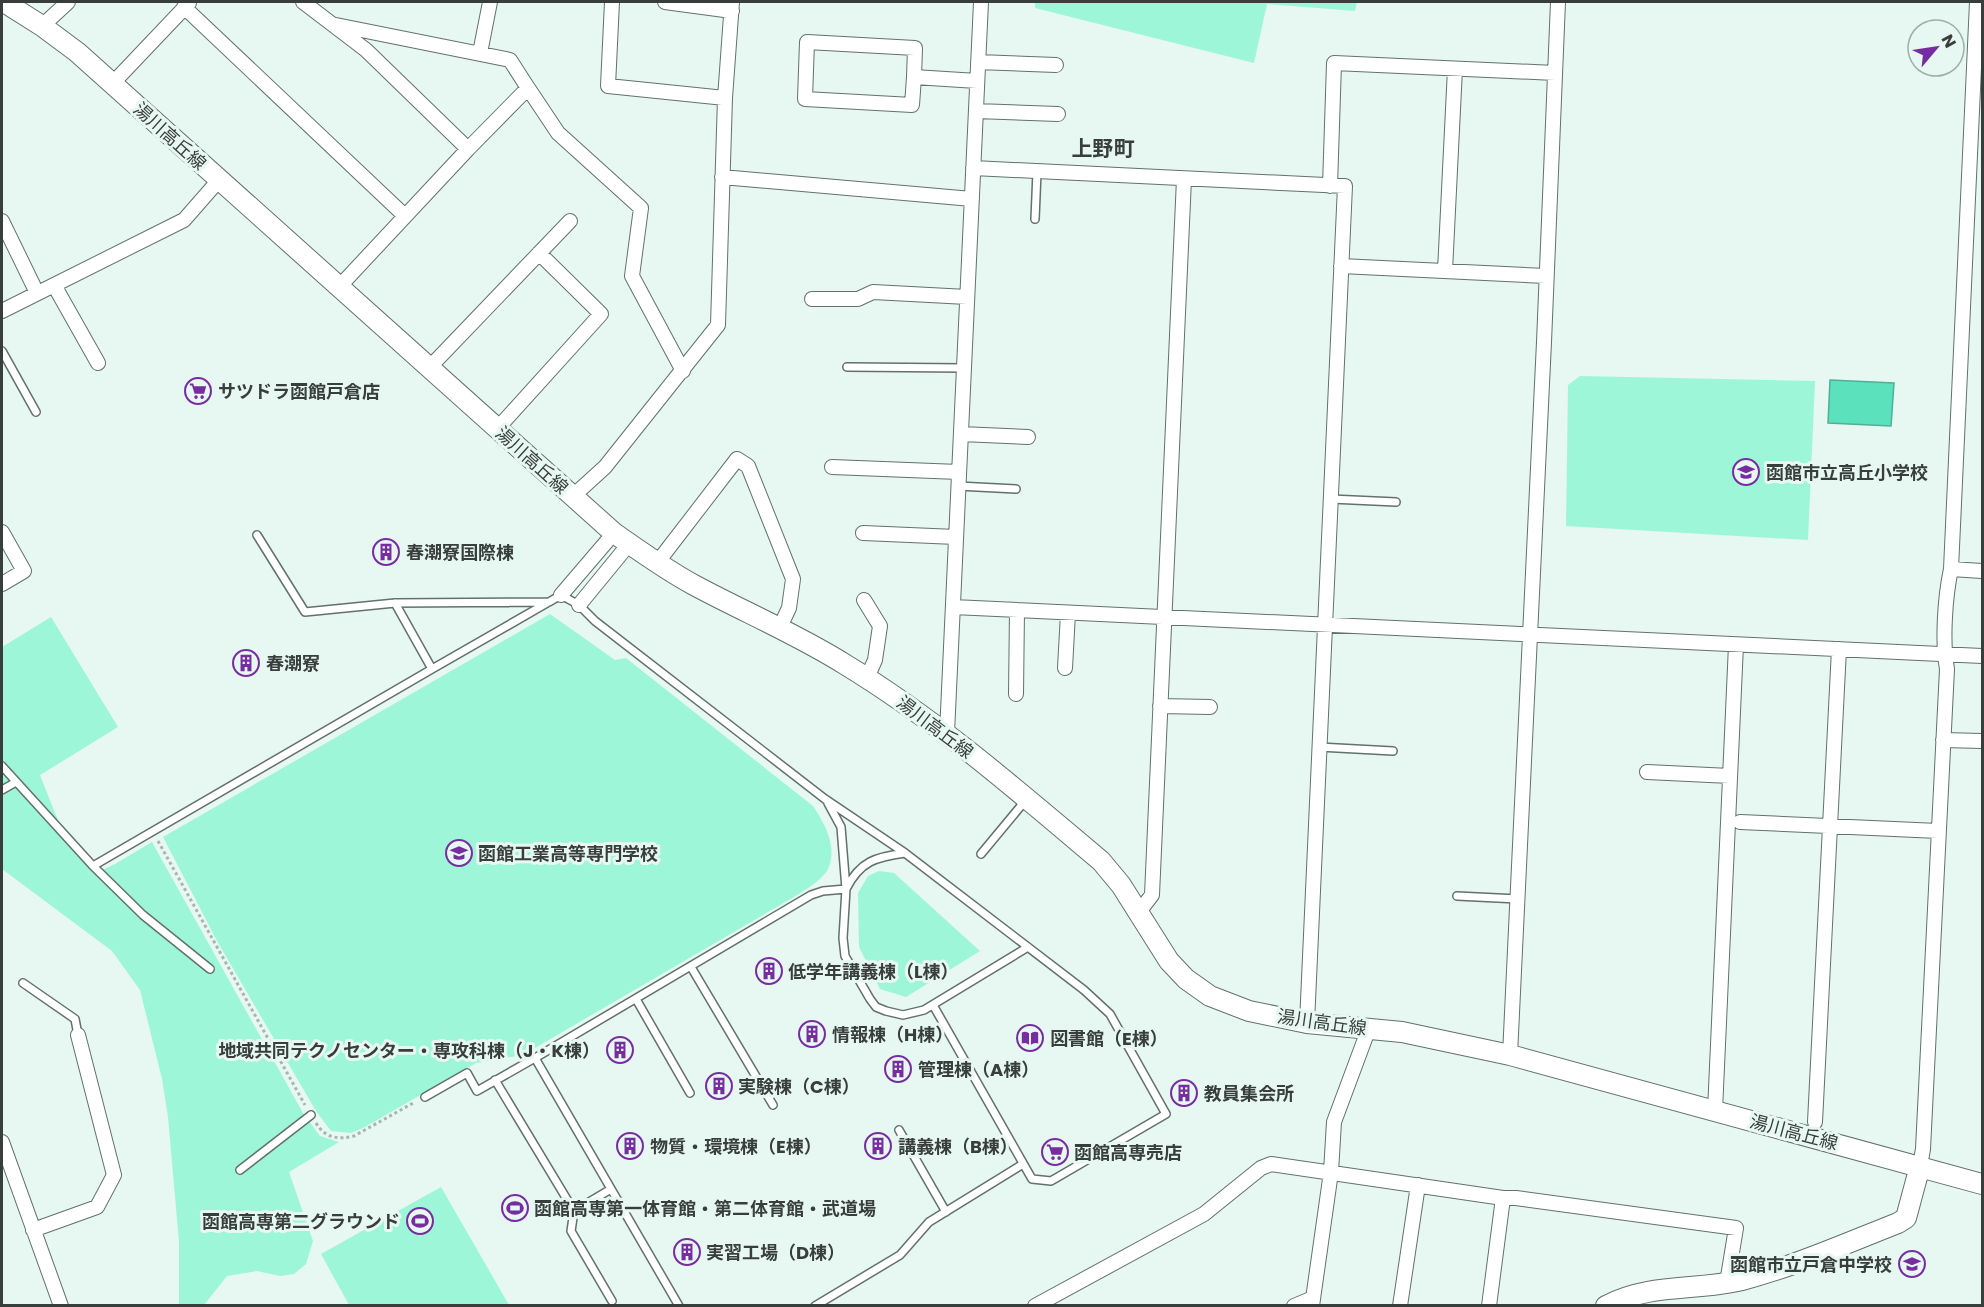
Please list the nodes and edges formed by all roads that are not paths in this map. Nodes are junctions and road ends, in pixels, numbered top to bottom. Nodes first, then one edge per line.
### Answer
1 (4, 2) edge
2 (68, 2) edge
3 (303, 2) edge
4 (490, 2) edge
5 (612, 2) edge
6 (665, 2) edge
7 (981, 2) edge
8 (1558, 2) edge
9 (1977, 2) edge
10 (187, 4) edge
11 (732, 6) edge
12 (334, 24) junction
13 (42, 26) junction
14 (1979, 26) edge
15 (480, 53) junction
16 (978, 62) junction
17 (1056, 65) dead end
18 (1455, 69) junction
19 (1555, 74) junction
20 (914, 77) junction
21 (977, 81) junction
22 (112, 84) junction
23 (528, 88) junction
24 (725, 98) junction
25 (976, 111) junction
26 (1058, 114) dead end
27 (1977, 145) edge
28 (468, 149) junction
29 (973, 168) junction
30 (1037, 172) junction
31 (722, 177) junction
32 (1184, 179) junction
33 (219, 180) junction
34 (1330, 186) junction
35 (972, 199) junction
36 (405, 216) junction
37 (1035, 219) dead end
38 (2, 221) edge
39 (570, 221) dead end
40 (539, 253) junction
41 (1341, 266) junction
42 (1445, 271) junction
43 (1546, 276) junction
44 (54, 285) junction
45 (339, 288) junction
46 (37, 293) junction
47 (967, 297) junction
48 (812, 299) dead end
49 (2, 311) edge
50 (2, 351) edge
51 (98, 363) dead end
52 (847, 367) dead end
53 (429, 368) junction
54 (964, 368) junction
55 (683, 371) junction
56 (36, 412) dead end
57 (497, 429) junction
58 (961, 434) junction
59 (1028, 437) dead end
60 (832, 467) dead end
61 (959, 472) junction
62 (958, 486) junction
63 (1016, 489) dead end
64 (572, 497) junction
65 (1331, 499) junction
66 (1395, 502) dead end
67 (2, 532) edge
68 (863, 533) dead end
69 (257, 535) dead end
70 (956, 537) junction
71 (622, 538) junction
72 (657, 562) junction
73 (1951, 569) junction
74 (1983, 570) edge
75 (2, 584) edge
76 (561, 595) junction
77 (864, 600) dead end
78 (549, 602) junction
79 (395, 603) junction
80 (579, 605) junction
81 (953, 607) junction
82 (1017, 610) junction
83 (1068, 613) junction
84 (1163, 618) junction
85 (1325, 625) junction
86 (780, 627) junction
87 (1530, 635) junction
88 (1736, 645) junction
89 (1839, 649) junction
90 (1945, 655) junction
91 (1983, 656) edge
92 (1065, 668) dead end
93 (432, 669) junction
94 (867, 678) junction
95 (1016, 694) dead end
96 (1160, 706) junction
97 (1210, 707) dead end
98 (947, 733) junction
99 (1943, 740) junction
100 (1983, 741) edge
101 (1319, 747) junction
102 (1393, 751) dead end
103 (2, 766) edge
104 (1647, 772) dead end
105 (1730, 776) junction
106 (16, 782) junction
107 (2, 790) edge
108 (825, 799) junction
109 (1027, 799) junction
110 (1740, 822) dead end
111 (1830, 826) junction
112 (1938, 831) junction
113 (905, 853) junction
114 (981, 854) dead end
115 (93, 866) junction
116 (846, 889) junction
117 (1457, 896) dead end
118 (1518, 899) junction
119 (1138, 913) junction
120 (1028, 947) junction
121 (691, 967) junction
122 (210, 969) dead end
123 (23, 983) dead end
124 (636, 999) junction
125 (933, 1005) junction
126 (1306, 1023) junction
127 (1369, 1028) junction
128 (78, 1035) joint
129 (1510, 1054) junction
130 (535, 1058) junction
131 (495, 1080) junction
132 (690, 1092) dead end
133 (425, 1096) road end
134 (773, 1105) dead end
135 (1715, 1111) junction
136 (311, 1115) road end
137 (1815, 1122) dead end
138 (899, 1130) dead end
139 (2, 1142) edge
140 (1023, 1164) junction
141 (1920, 1166) junction
142 (240, 1170) dead end
143 (1331, 1172) junction
144 (1983, 1184) edge
145 (1418, 1185) junction
146 (611, 1189) junction
147 (1503, 1198) junction
148 (574, 1211) junction
149 (946, 1212) junction
150 (33, 1230) junction
151 (1727, 1282) junction
152 (612, 1301) dead end
153 (1312, 1302) edge
154 (61, 1305) edge
155 (679, 1305) edge
156 (815, 1305) edge
157 (1035, 1305) edge
158 (1294, 1305) edge
159 (1400, 1305) edge
160 (1489, 1305) edge
161 (1606, 1305) edge

1 - 13 street, 湯川高丘線
2 - 13 street
3 - 12 street
4 - 15 street
5 - 24 street
6 - 11 street
7 - 16 street
8 - 19 street
9 - 14 street
10 - 22 street
10 - 36 street
11 - 24 street
12 - 15 street
12 - 28 street
13 - 22 street, 湯川高丘線
14 - 27 street
15 - 23 street
16 - 17 street
16 - 21 street
18 - 19 street
18 - 34 street
18 - 42 street
19 - 43 street
20 - 20 street
20 - 21 street
21 - 25 street
22 - 33 street, 湯川高丘線
23 - 28 street
23 - 55 street
24 - 31 street
25 - 26 street
25 - 29 street
27 - 73 street
28 - 36 street
29 - 30 street
29 - 35 street
30 - 32 street
30 - 37 lane
31 - 35 street
31 - 55 street
32 - 34 street
32 - 84 street
33 - 44 street
33 - 45 street, 湯川高丘線
34 - 41 street
35 - 47 street
36 - 45 street
38 - 46 street
39 - 40 street
40 - 53 street
40 - 57 street
41 - 42 street
41 - 65 street
42 - 43 street
43 - 87 street
44 - 46 street
44 - 51 street
45 - 53 street, 湯川高丘線
46 - 49 street
47 - 48 street
47 - 54 street
50 - 56 lane
52 - 54 lane
53 - 57 street, 湯川高丘線
54 - 58 street
55 - 64 street
57 - 64 street, 湯川高丘線
58 - 59 street
58 - 61 street
60 - 61 street
61 - 62 street
62 - 63 lane
62 - 70 street
64 - 71 street, 湯川高丘線
65 - 66 lane
65 - 85 street
67 - 75 street
68 - 70 street
69 - 79 lane
70 - 81 street
71 - 72 street, 湯川高丘線
71 - 76 street
71 - 80 street
72 - 86 street, 湯川高丘線
72 - 86 street
73 - 74 street
73 - 90 street
76 - 78 lane
76 - 80 lane
77 - 94 street
78 - 79 lane
78 - 93 lane
79 - 93 lane
80 - 108 lane
81 - 82 street
81 - 98 street
82 - 83 street
82 - 95 street
83 - 84 street
83 - 92 street
84 - 85 street
84 - 96 street
85 - 87 street
85 - 101 street
86 - 94 street, 湯川高丘線
87 - 88 street
87 - 118 street
88 - 89 street
88 - 105 street
89 - 90 street
89 - 111 street
90 - 91 street
90 - 99 street
93 - 115 lane
94 - 98 street, 湯川高丘線
96 - 97 street
96 - 119 street
98 - 109 street, 湯川高丘線
99 - 100 street
99 - 112 street
101 - 102 lane
101 - 126 street
103 - 106 lane
104 - 105 street
105 - 135 street
106 - 107 lane
106 - 115 lane
108 - 113 lane
108 - 116 lane
109 - 114 lane
109 - 119 street, 湯川高丘線
110 - 111 street
111 - 112 street
111 - 137 street
112 - 141 street
113 - 116 lane
113 - 120 lane
115 - 122 lane
116 - 121 lane
116 - 125 lane
117 - 118 lane
118 - 129 street
119 - 126 street, 湯川高丘線
120 - 125 lane
120 - 140 lane
121 - 124 lane
121 - 134 lane
123 - 128 lane
124 - 130 lane
124 - 132 lane
125 - 140 lane
126 - 127 street, 湯川高丘線
127 - 129 street, 湯川高丘線
127 - 143 street
128 - 150 street
129 - 135 street, 湯川高丘線
130 - 131 lane
130 - 146 lane
131 - 133 lane
131 - 148 lane
135 - 141 street, 湯川高丘線
136 - 142 lane
138 - 149 lane
139 - 150 street
140 - 149 lane
141 - 144 street, 湯川高丘線
141 - 151 street
143 - 145 street
143 - 153 street
143 - 157 street
145 - 147 street
145 - 159 street
146 - 148 lane
146 - 155 lane
147 - 151 street
147 - 160 street
148 - 152 lane
149 - 156 lane
150 - 154 street
151 - 161 street
153 - 158 street

